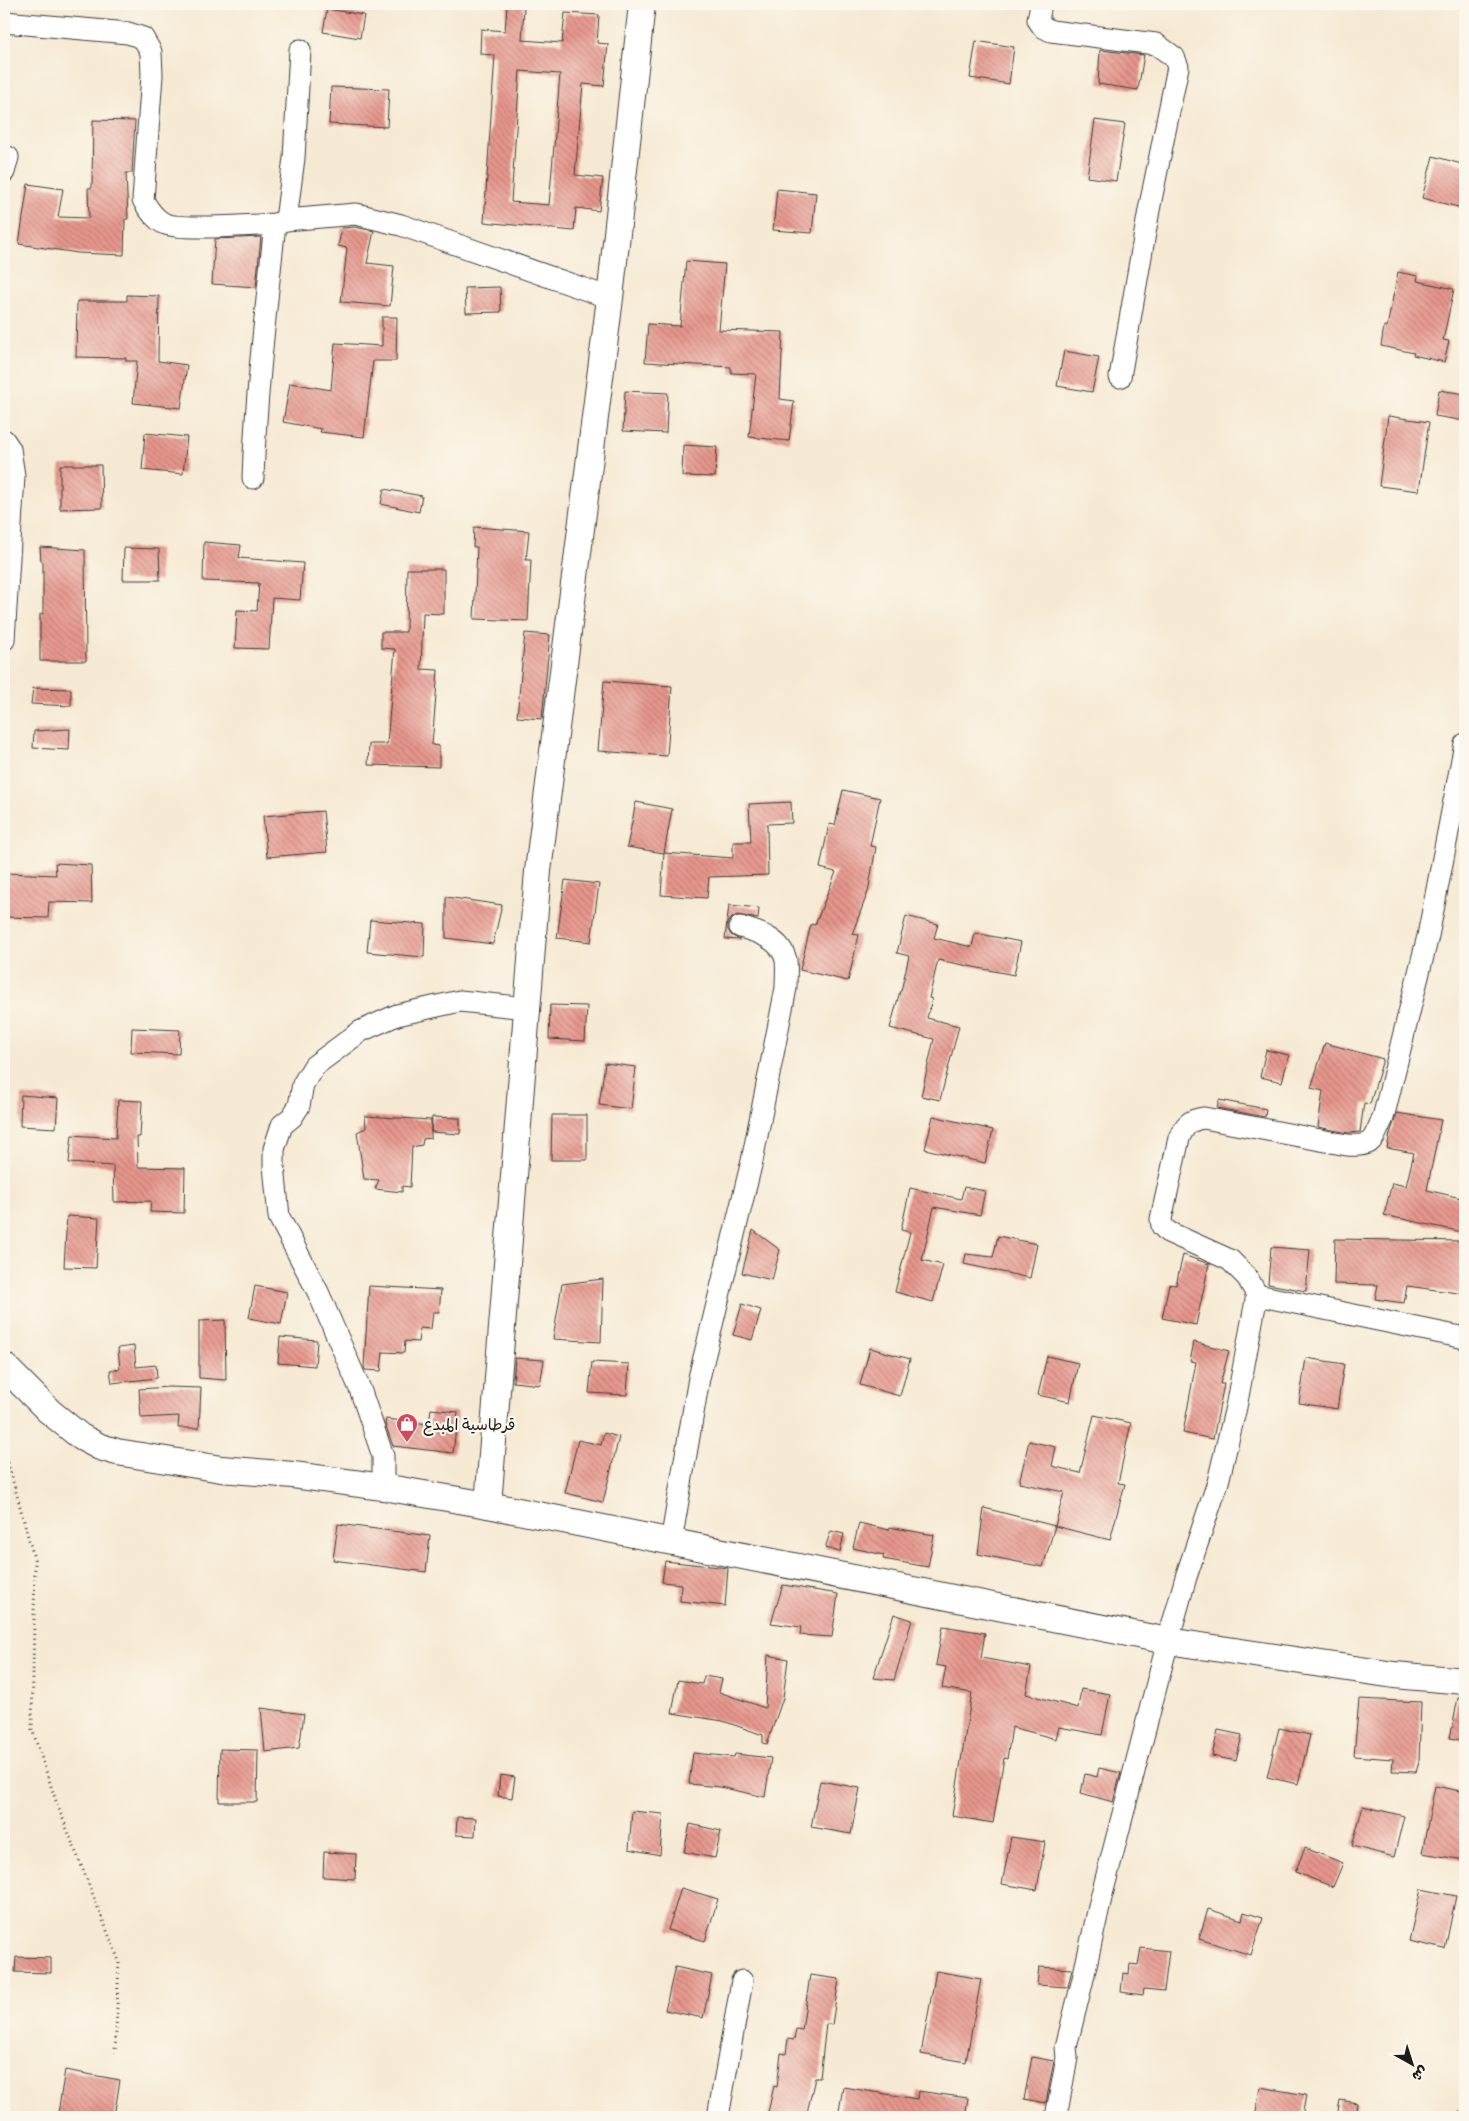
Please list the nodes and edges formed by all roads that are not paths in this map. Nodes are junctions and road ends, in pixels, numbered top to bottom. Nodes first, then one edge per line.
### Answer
1 (642, 4) edge
2 (1041, 4) edge
3 (4, 22) edge
4 (300, 50) dead end
5 (280, 222) junction
6 (610, 298) junction
7 (1120, 378) dead end
8 (4, 440) edge
9 (253, 478) dead end
10 (4, 640) edge
11 (1465, 744) edge
12 (740, 927) dead end
13 (527, 1008) junction
14 (1257, 1295) junction
15 (1465, 1338) edge
16 (4, 1366) edge
17 (383, 1487) junction
18 (488, 1504) junction
19 (671, 1542) junction
20 (1168, 1641) junction
21 (1465, 1680) edge
22 (742, 1981) dead end
23 (718, 2117) edge
24 (1056, 2117) edge

1 - 6 street
2 - 7 street
3 - 5 street
4 - 5 street
5 - 6 street
5 - 9 street
6 - 13 street
8 - 10 street
11 - 14 street
12 - 19 street
13 - 17 street
13 - 18 street
14 - 15 street
14 - 20 street
16 - 17 street
17 - 18 street
18 - 19 street
19 - 20 street
20 - 21 street
20 - 24 street
22 - 23 street

